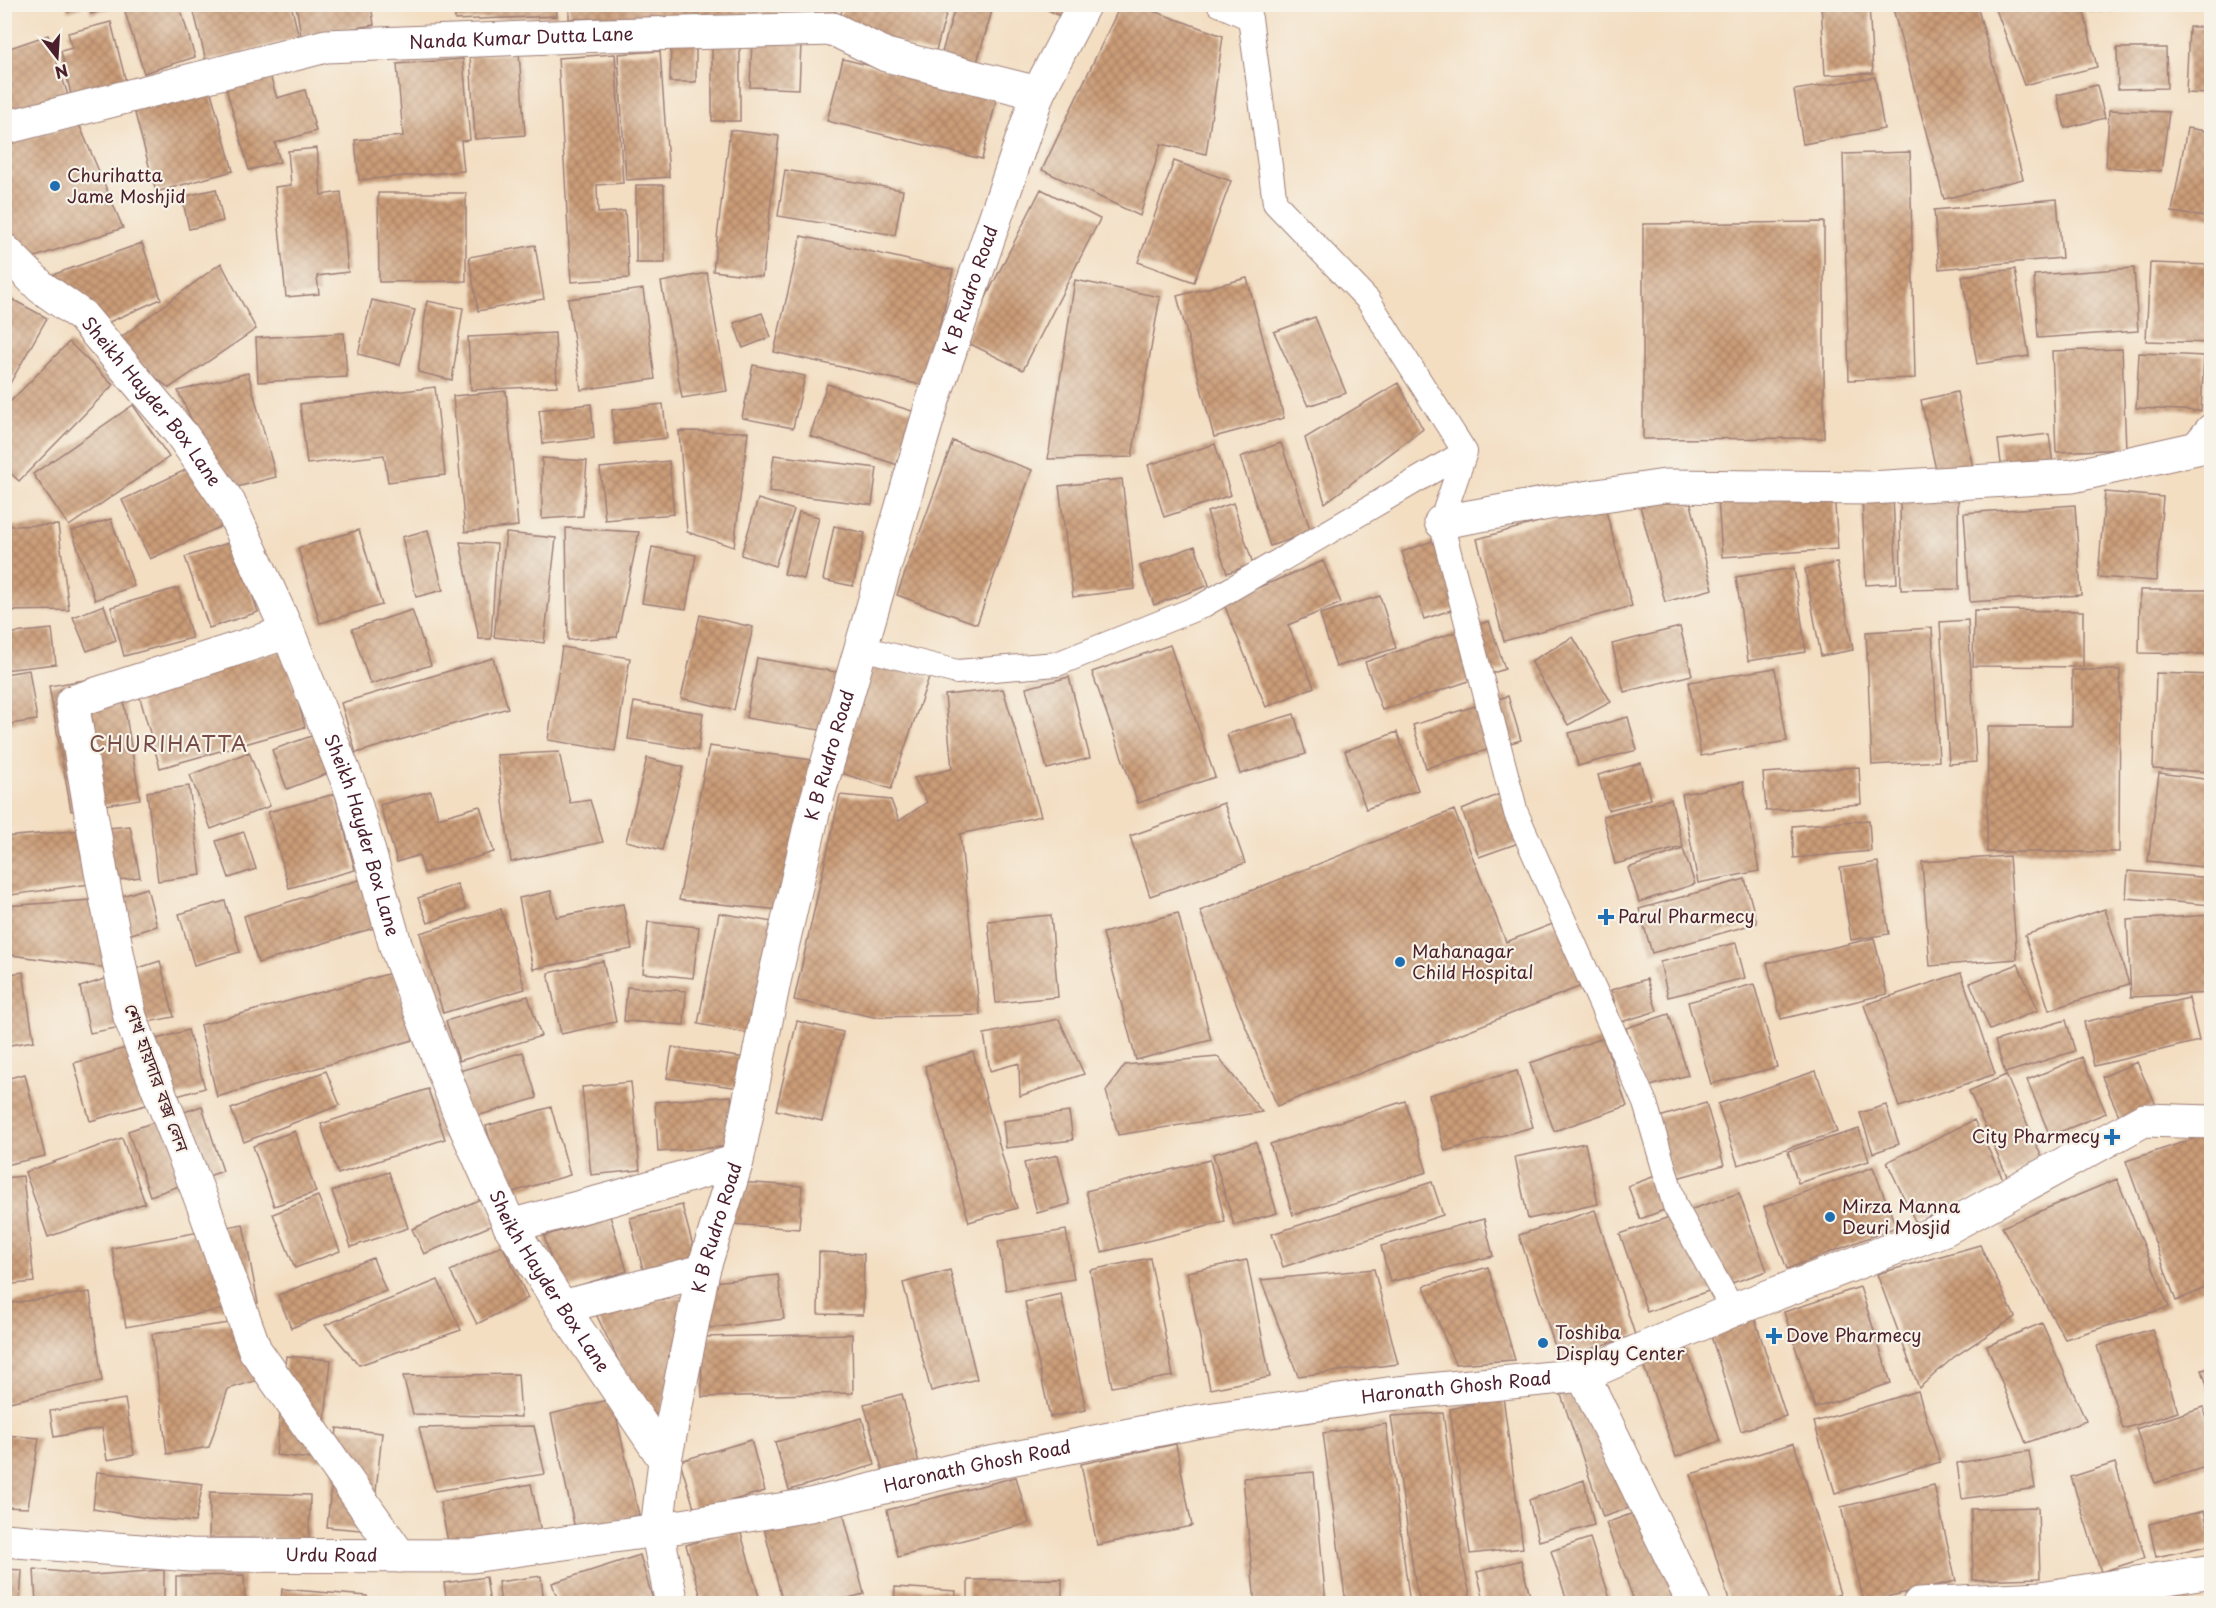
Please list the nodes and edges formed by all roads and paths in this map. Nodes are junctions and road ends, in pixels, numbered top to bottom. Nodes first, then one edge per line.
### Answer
1 (1084, 4) edge
2 (1219, 4) edge
3 (1038, 93) junction
4 (4, 128) edge
5 (4, 250) edge
6 (2211, 430) edge
7 (1465, 452) junction
8 (1441, 522) junction
9 (288, 632) junction
10 (862, 648) junction
11 (2211, 1122) edge
12 (737, 1161) junction
13 (510, 1226) junction
14 (703, 1271) junction
15 (562, 1307) junction
16 (1733, 1310) junction
17 (1583, 1375) junction
18 (665, 1460) junction
19 (657, 1530) junction
20 (4, 1540) edge
21 (400, 1556) junction
22 (2211, 1571) edge
23 (672, 1604) edge
24 (1694, 1604) edge
25 (1919, 1604) edge

1 - 3 street, K B Rudro Road
2 - 7 lane
3 - 4 street, Nanda Kumar Dutta Lane
3 - 10 street, K B Rudro Road
5 - 9 street, Sheikh Hayder Box Lane
6 - 8 street
7 - 8 lane
7 - 10 lane
8 - 16 lane
9 - 13 street, Sheikh Hayder Box Lane
9 - 21 street, শেখ হায়দার বক্স লেন
10 - 12 street, K B Rudro Road
11 - 16 street, Haronath Ghosh Road
12 - 13 street
12 - 14 street, K B Rudro Road
13 - 15 street, Sheikh Hayder Box Lane
14 - 15 street
14 - 18 street, K B Rudro Road
15 - 18 street, Sheikh Hayder Box Lane
16 - 17 street, Haronath Ghosh Road
17 - 19 street, Haronath Ghosh Road
17 - 24 street
18 - 19 street, K B Rudro Road
19 - 21 street, Urdu Road
19 - 23 street, K B Rudro Road
20 - 21 street, Urdu Road
22 - 25 street

